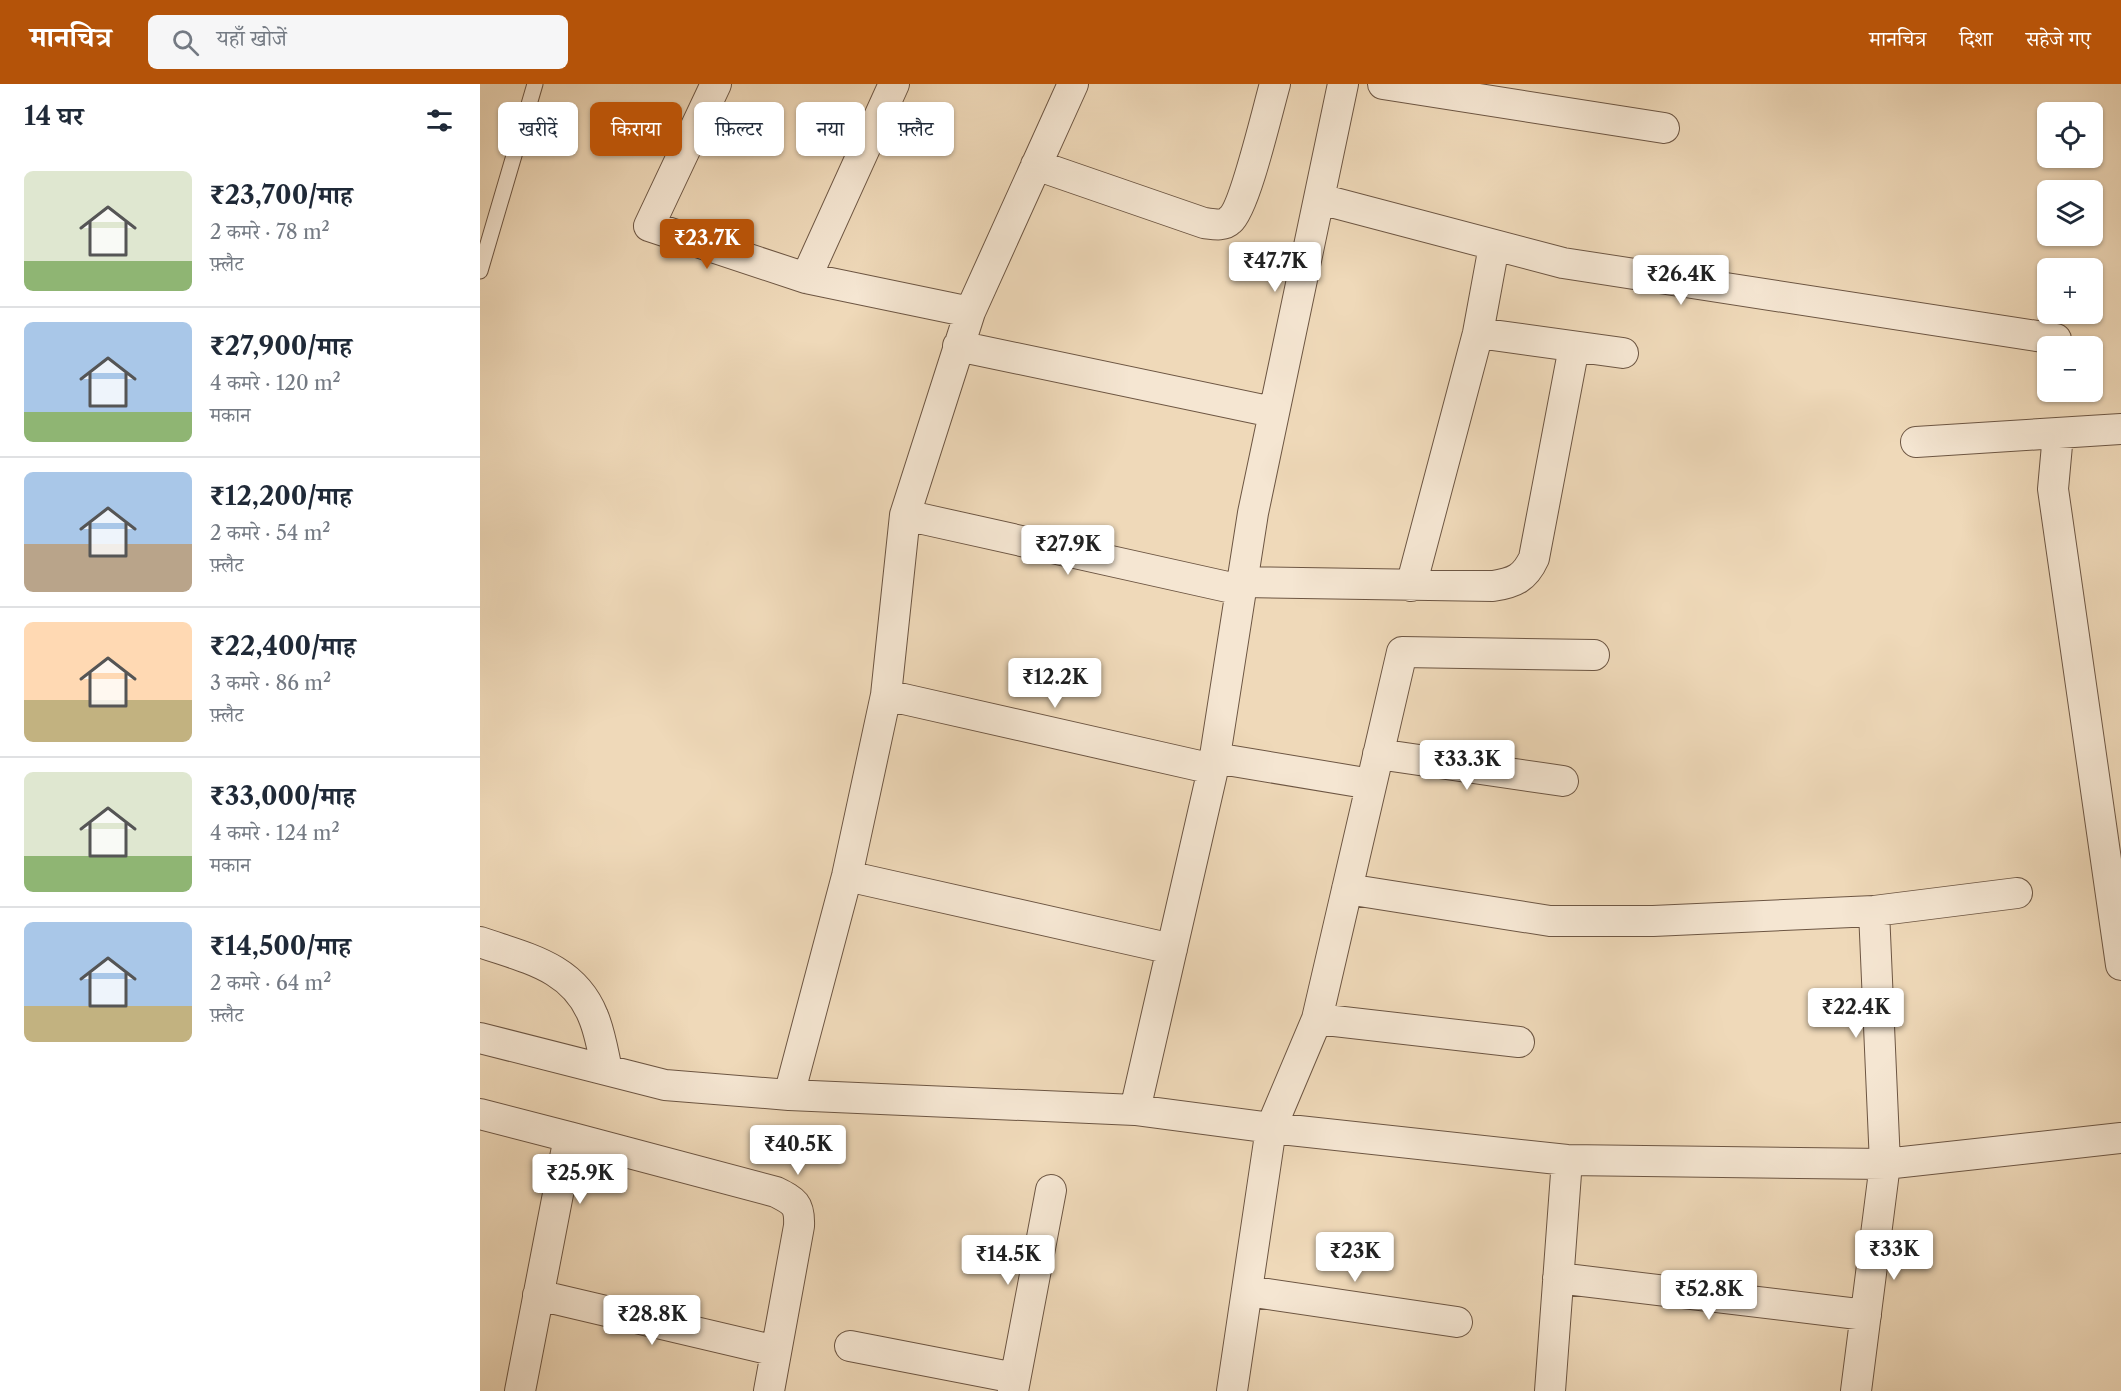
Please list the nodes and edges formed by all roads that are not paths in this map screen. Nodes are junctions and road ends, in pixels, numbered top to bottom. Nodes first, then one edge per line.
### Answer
1 (535, 84) edge
2 (716, 84) edge
3 (894, 84) edge
4 (1073, 84) edge
5 (1275, 84) edge
6 (1343, 84) edge
7 (1383, 84) edge
8 (1664, 128) dead end
9 (1036, 165) junction
10 (1320, 200) junction
11 (1494, 246) junction
12 (480, 271) edge
13 (806, 278) junction
14 (970, 312) junction
15 (1478, 333) junction
16 (2037, 336) edge
17 (958, 346) junction
18 (1575, 347) junction
19 (1623, 353) dead end
20 (1273, 412) junction
21 (2121, 429) edge
22 (2058, 434) junction
23 (1916, 442) dead end
24 (905, 515) junction
25 (1242, 586) junction
26 (1411, 586) junction
27 (1594, 655) dead end
28 (886, 695) junction
29 (1378, 754) junction
30 (1214, 764) junction
31 (1563, 781) dead end
32 (1371, 784) junction
33 (847, 876) junction
34 (1347, 889) junction
35 (2017, 893) dead end
36 (1874, 911) junction
37 (480, 942) edge
38 (1172, 949) junction
39 (2121, 965) edge
40 (1317, 1019) junction
41 (480, 1038) edge
42 (1519, 1042) dead end
43 (607, 1070) junction
44 (789, 1095) junction
45 (1135, 1110) junction
46 (480, 1114) edge
47 (1271, 1128) junction
48 (569, 1137) junction
49 (2121, 1137) edge
50 (1567, 1160) junction
51 (1885, 1164) junction
52 (1051, 1190) dead end
53 (1558, 1278) junction
54 (1246, 1291) junction
55 (538, 1295) junction
56 (1866, 1315) junction
57 (1457, 1322) dead end
58 (850, 1346) dead end
59 (776, 1351) junction
60 (1014, 1384) edge
61 (520, 1391) edge
62 (769, 1391) edge
63 (1232, 1391) edge
64 (1550, 1391) edge
65 (1856, 1391) edge

1 - 12 lane
2 - 13 street
3 - 13 street
4 - 9 street
5 - 9 street
6 - 10 street
7 - 8 street
9 - 14 street
10 - 11 street
10 - 20 street
11 - 15 street
11 - 16 street
13 - 14 street
14 - 17 street
15 - 18 street
15 - 26 street
17 - 20 street
17 - 24 street
18 - 19 street
18 - 26 street
20 - 25 street
21 - 22 street
22 - 23 street
22 - 39 street
24 - 25 street
24 - 28 street
25 - 26 street
25 - 30 street
27 - 29 street
28 - 30 street
28 - 33 street
29 - 31 street
29 - 32 street
30 - 32 street
30 - 38 street
32 - 34 street
33 - 38 street
33 - 44 street
34 - 36 street
34 - 40 street
35 - 36 street
36 - 51 street
37 - 43 street
38 - 45 street
40 - 42 street
40 - 47 street
41 - 43 street
43 - 44 street
44 - 45 street
45 - 47 street
46 - 48 street
47 - 50 street
47 - 54 street
48 - 55 street
48 - 59 street
49 - 51 street
50 - 51 street
50 - 53 street
51 - 56 street
52 - 60 street
53 - 56 street
53 - 64 street
54 - 57 street
54 - 63 street
55 - 59 street
55 - 61 street
56 - 65 street
58 - 60 street
59 - 62 street

